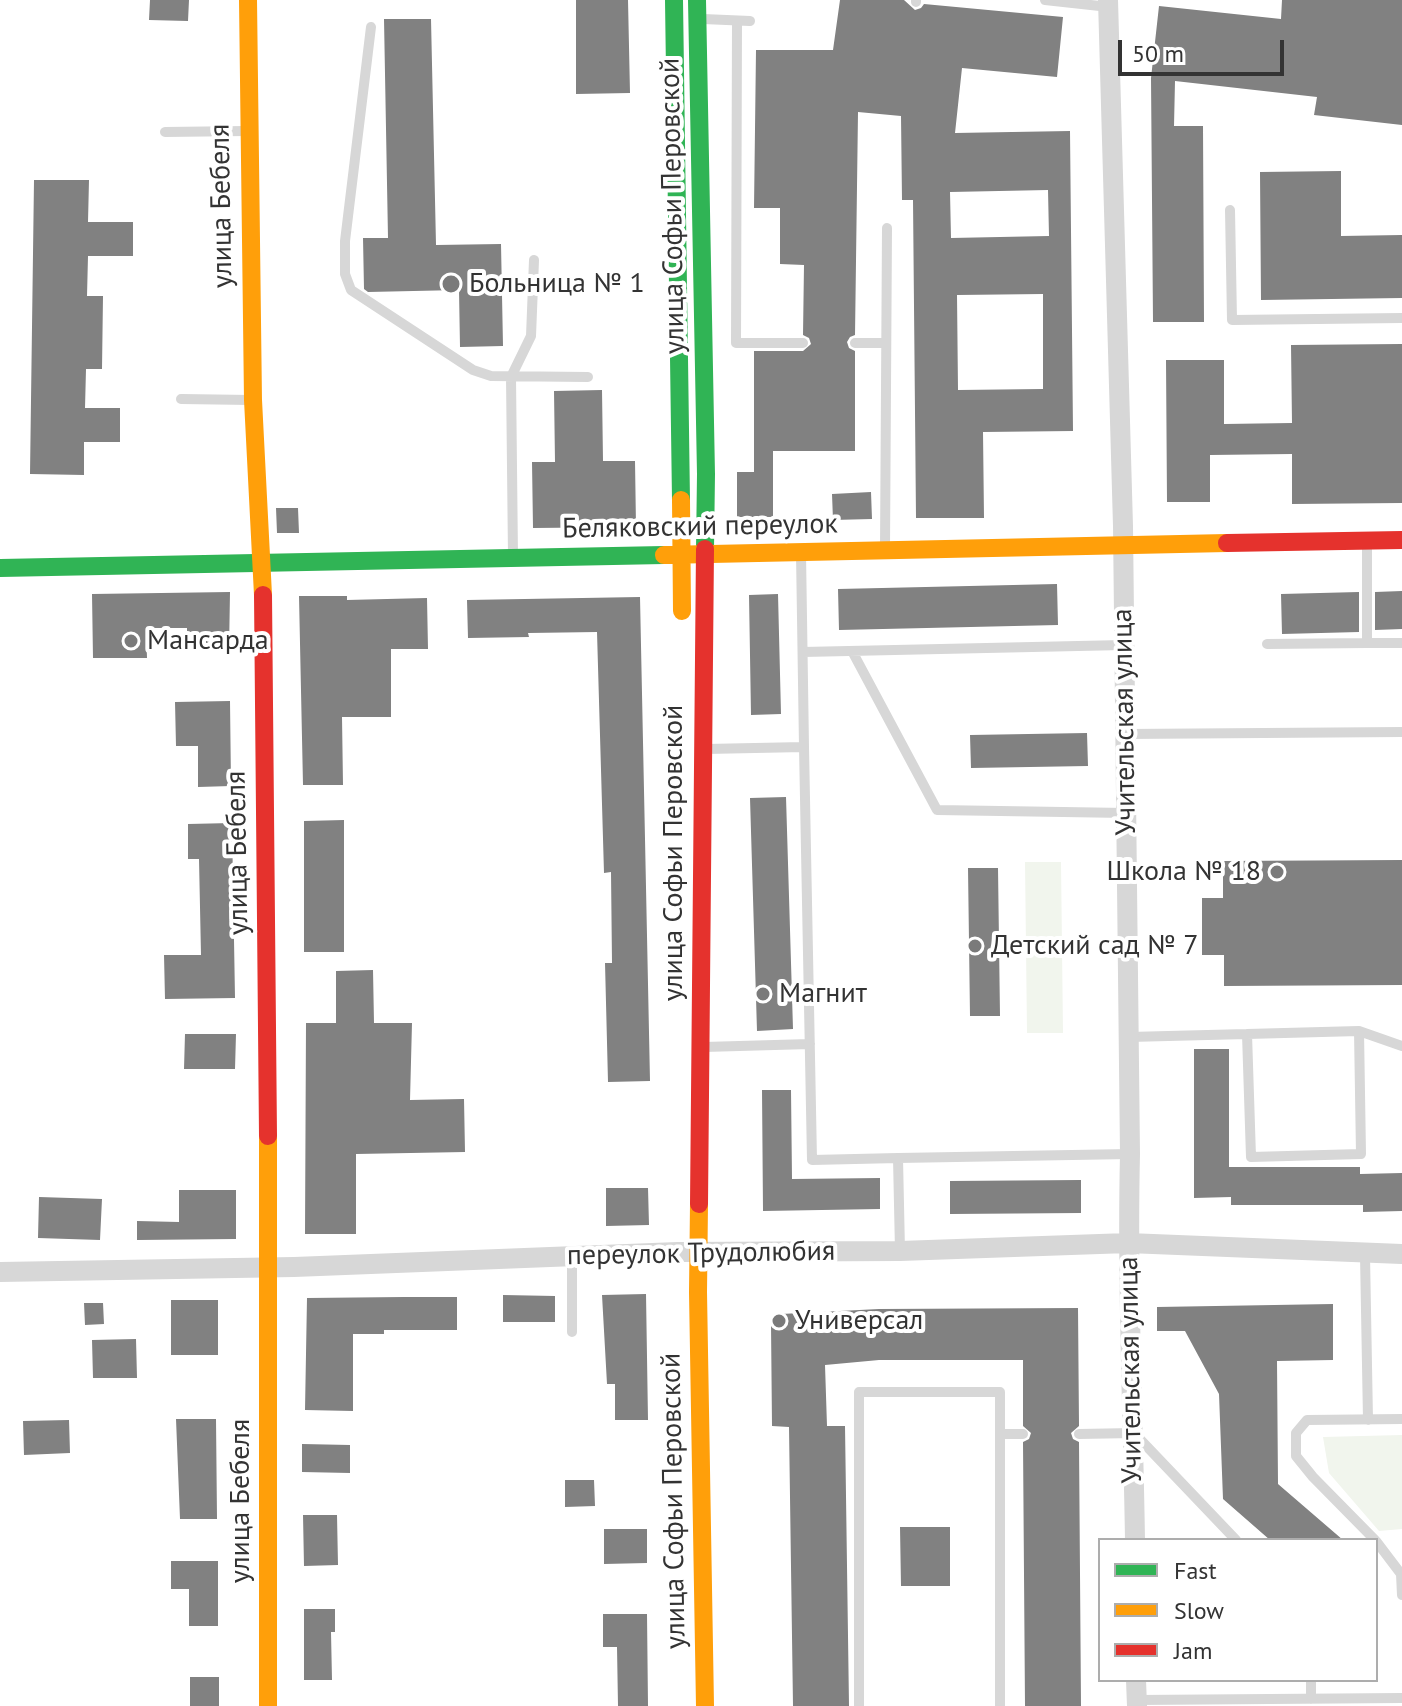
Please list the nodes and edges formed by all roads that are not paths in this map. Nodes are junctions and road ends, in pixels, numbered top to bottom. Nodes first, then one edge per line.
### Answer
1 (248, 0) edge
2 (674, 0) edge
3 (1045, 0) edge
4 (1109, 3) edge
5 (697, 10) edge
6 (737, 21) junction
7 (750, 21) dead end
8 (371, 27) dead end
9 (248, 131) junction
10 (165, 132) dead end
11 (1230, 210) dead end
12 (887, 228) dead end
13 (534, 260) dead end
14 (1402, 318) edge
15 (803, 343) dead end
16 (855, 343) dead end
17 (886, 343) junction
18 (511, 377) junction
19 (588, 377) dead end
20 (181, 399) dead end
21 (253, 400) junction
22 (1402, 540) edge
23 (1367, 541) junction
24 (1123, 546) junction
25 (885, 550) junction
26 (801, 552) junction
27 (705, 554) junction
28 (682, 555) junction
29 (513, 559) junction
30 (262, 565) junction
31 (0, 568) edge
32 (682, 633) dead end
33 (1367, 643) junction
34 (1402, 643) edge
35 (1267, 644) dead end
36 (1124, 645) junction
37 (852, 651) junction
38 (803, 652) junction
39 (1402, 732) edge
40 (1125, 734) junction
41 (804, 747) junction
42 (701, 749) junction
43 (1126, 813) junction
44 (1359, 1031) junction
45 (1247, 1034) junction
46 (1129, 1037) junction
47 (810, 1044) junction
48 (1402, 1046) edge
49 (702, 1047) junction
50 (1130, 1154) junction
51 (898, 1158) junction
52 (1128, 1243) junction
53 (684, 1251) junction
54 (900, 1251) junction
55 (1402, 1254) edge
56 (1365, 1255) junction
57 (572, 1256) junction
58 (270, 1267) junction
59 (0, 1272) edge
60 (572, 1332) dead end
61 (1402, 1419) edge
62 (1368, 1420) junction
63 (1134, 1433) junction
64 (1000, 1434) junction
65 (1023, 1434) dead end
66 (1079, 1434) dead end
67 (1135, 1538) edge
68 (1234, 1538) edge
69 (1374, 1538) edge
70 (1378, 1543) edge
71 (1402, 1595) edge
72 (1311, 1682) edge
73 (1137, 1695) edge
74 (1402, 1698) edge
75 (1311, 1699) junction
76 (1264, 1703) edge
77 (268, 1706) edge
78 (705, 1706) edge
79 (859, 1706) edge
80 (1000, 1706) edge

1 - 9 street, улица Бебеля
2 - 28 street, улица Софьи Перовской
3 - 4 lane
4 - 24 street, Учительская улица
5 - 6 lane
5 - 27 street, улица Софьи Перовской
6 - 7 lane
6 - 15 lane
8 - 18 lane
9 - 10 lane
9 - 21 street, улица Бебеля
11 - 14 lane
12 - 17 lane
13 - 18 lane
16 - 17 lane
17 - 25 lane
18 - 19 lane
18 - 29 lane
20 - 21 lane
21 - 30 street, улица Бебеля
22 - 23 street, Беляковский переулок
23 - 24 street, Беляковский переулок
23 - 33 lane
24 - 25 street, Беляковский переулок
24 - 36 street, Учительская улица
25 - 26 street, Беляковский переулок
26 - 27 street, Беляковский переулок
26 - 38 lane
27 - 28 street, Беляковский переулок
27 - 42 street, улица Софьи Перовской
28 - 29 street, Беляковский переулок
28 - 32 street, улица Софьи Перовской
29 - 30 street, Беляковский переулок
30 - 31 street, Беляковский переулок
30 - 58 street, улица Бебеля
33 - 34 lane
33 - 35 lane
36 - 37 lane
36 - 40 street, Учительская улица
37 - 38 lane
37 - 43 lane
38 - 41 lane
39 - 40 lane
40 - 43 street, Учительская улица
41 - 42 lane
41 - 47 lane
42 - 49 street, улица Софьи Перовской
43 - 46 street, Учительская улица
44 - 45 lane
44 - 45 lane
44 - 48 lane
45 - 46 lane
46 - 50 street, Учительская улица
47 - 49 lane
47 - 51 lane
49 - 53 street, улица Софьи Перовской
50 - 51 lane
50 - 52 street, Учительская улица
51 - 54 lane
52 - 54 street, переулок Трудолюбия
52 - 56 street, переулок Трудолюбия
52 - 63 street, Учительская улица
53 - 54 street, переулок Трудолюбия
53 - 57 street, переулок Трудолюбия
53 - 78 street, улица Софьи Перовской
55 - 56 street, переулок Трудолюбия
56 - 62 lane
57 - 58 street, переулок Трудолюбия
57 - 60 lane
58 - 59 street, переулок Трудолюбия
58 - 77 street, улица Бебеля
61 - 62 lane
62 - 69 lane
63 - 66 lane
63 - 67 street, Учительская улица
63 - 68 lane
64 - 65 lane
64 - 79 lane
64 - 80 lane
70 - 71 lane
72 - 75 lane
73 - 76 lane
74 - 75 lane
75 - 76 lane

